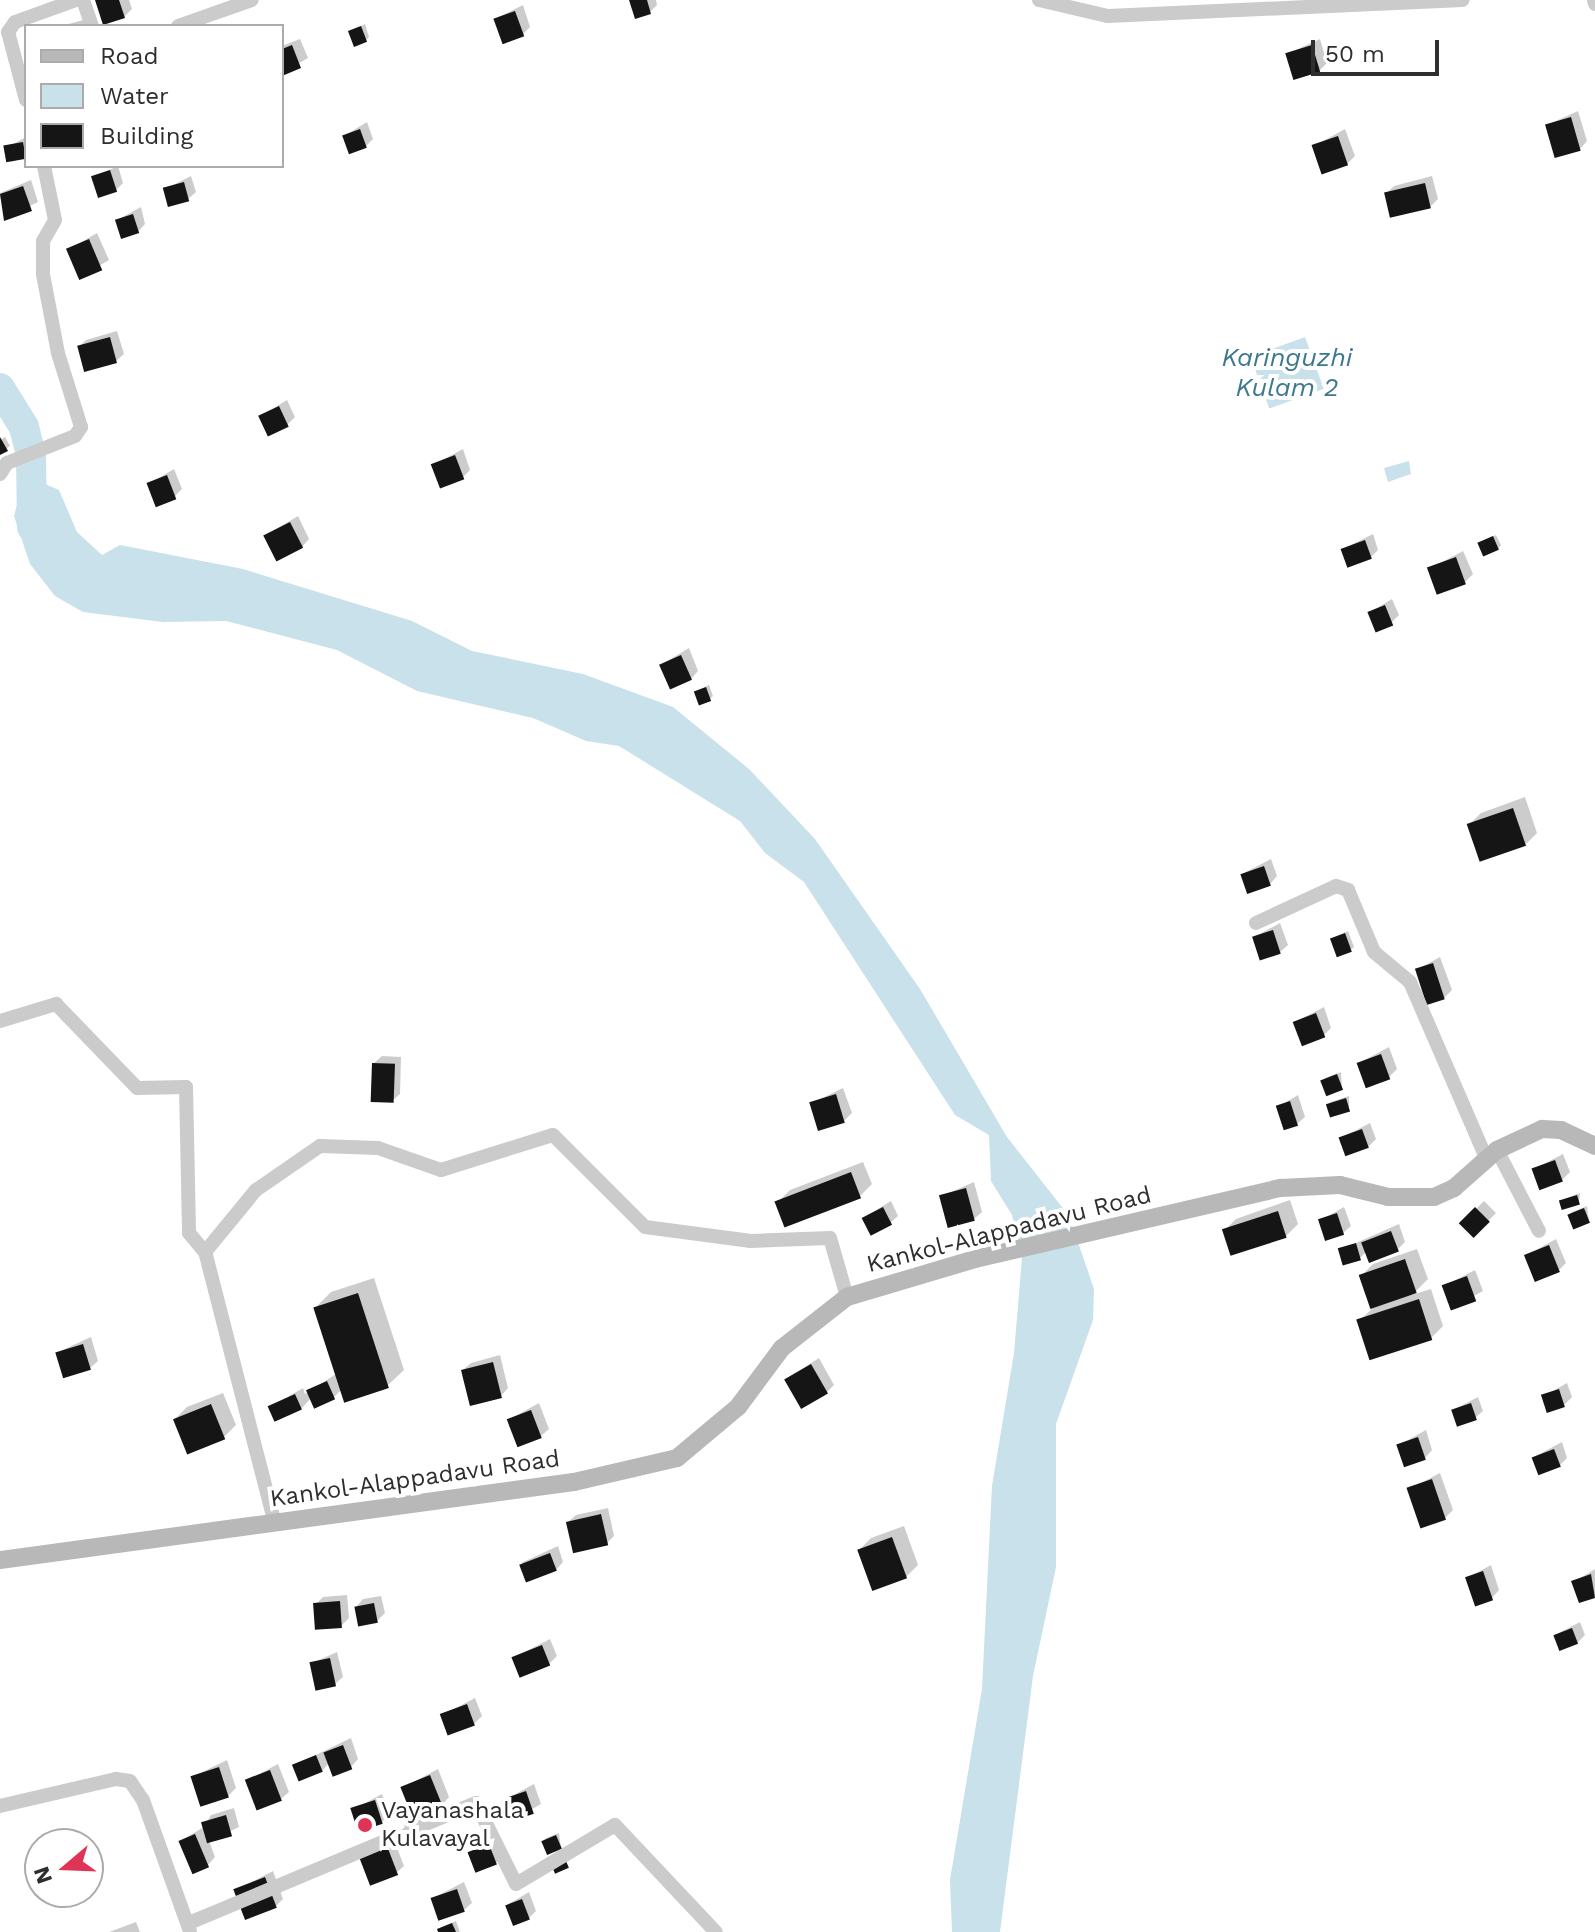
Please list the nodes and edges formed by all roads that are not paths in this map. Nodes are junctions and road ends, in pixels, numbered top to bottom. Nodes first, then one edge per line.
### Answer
1 (76, 0) edge
2 (83, 0) edge
3 (252, 0) edge
4 (1039, 0) edge
5 (1463, 0) edge
6 (91, 24) edge
7 (184, 24) edge
8 (24, 92) edge
9 (44, 168) edge
10 (0, 474) edge
11 (1256, 923) dead end
12 (0, 1021) edge
13 (1595, 1146) edge
14 (1492, 1154) junction
15 (1539, 1231) dead end
16 (205, 1252) junction
17 (847, 1297) junction
18 (275, 1524) junction
19 (0, 1560) edge
20 (0, 1806) edge
21 (189, 1927) edge
22 (716, 1932) edge

1 - 8 street
2 - 6 street
3 - 7 street
4 - 5 street
9 - 10 street
11 - 14 street
12 - 16 street
13 - 14 main road, Kankol-Alappadavu Road
14 - 15 street
14 - 17 main road, Kankol-Alappadavu Road
16 - 17 street
16 - 18 street
17 - 18 main road, Kankol-Alappadavu Road
18 - 19 main road, Kankol-Alappadavu Road
20 - 21 street
21 - 22 street

